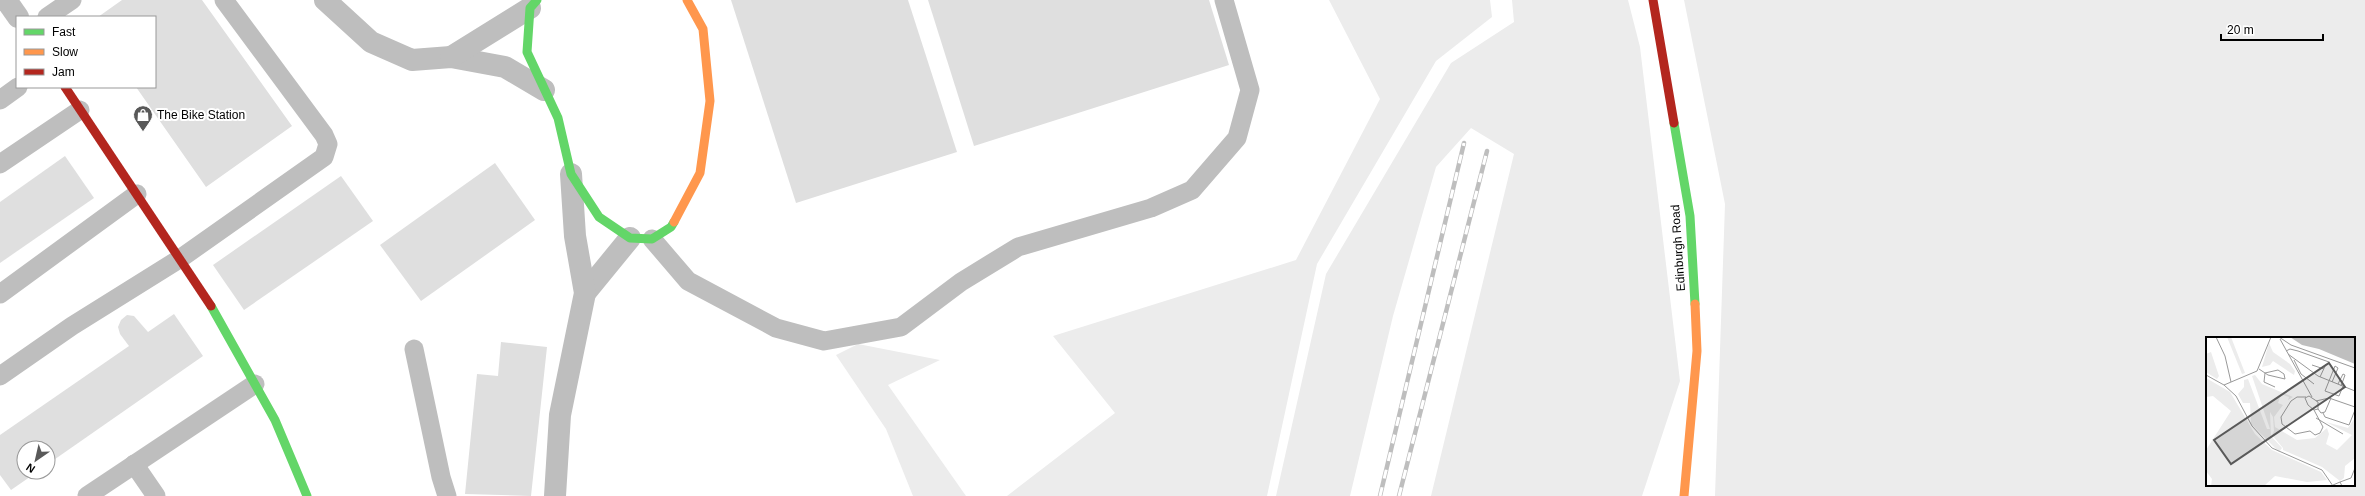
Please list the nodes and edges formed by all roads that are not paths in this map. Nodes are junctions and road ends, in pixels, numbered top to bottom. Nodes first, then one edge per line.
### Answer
1 (6, 0) edge
2 (72, 0) edge
3 (224, 0) edge
4 (325, 0) edge
5 (687, 0) edge
6 (1224, 0) edge
7 (1652, 0) edge
8 (534, 4) edge
9 (17, 16) edge
10 (48, 16) edge
11 (451, 57) junction
12 (17, 88) edge
13 (66, 88) edge
14 (544, 90) junction
15 (0, 100) edge
16 (80, 110) junction
17 (0, 164) edge
18 (571, 174) junction
19 (137, 194) junction
20 (630, 238) junction
21 (652, 238) junction
22 (180, 258) junction
23 (585, 292) junction
24 (0, 294) edge
25 (414, 349) dead end
26 (0, 376) edge
27 (255, 384) junction
28 (134, 464) junction
29 (87, 496) edge
30 (156, 496) edge
31 (307, 496) edge
32 (447, 496) edge
33 (555, 496) edge
34 (1684, 496) edge

1 - 9 street
2 - 10 lane
3 - 22 lane
4 - 11 street
5 - 21 street
6 - 21 lane
7 - 34 street, Edinburgh Road
8 - 11 street
8 - 14 street
11 - 14 street
12 - 15 lane
13 - 16 street
14 - 18 street
16 - 17 lane
16 - 19 street
18 - 20 street
18 - 23 street
19 - 22 street
19 - 24 lane
20 - 21 street
20 - 23 street
22 - 26 lane
22 - 27 street
23 - 33 street
25 - 32 lane
27 - 28 lane
27 - 31 street
28 - 29 lane
28 - 30 lane

